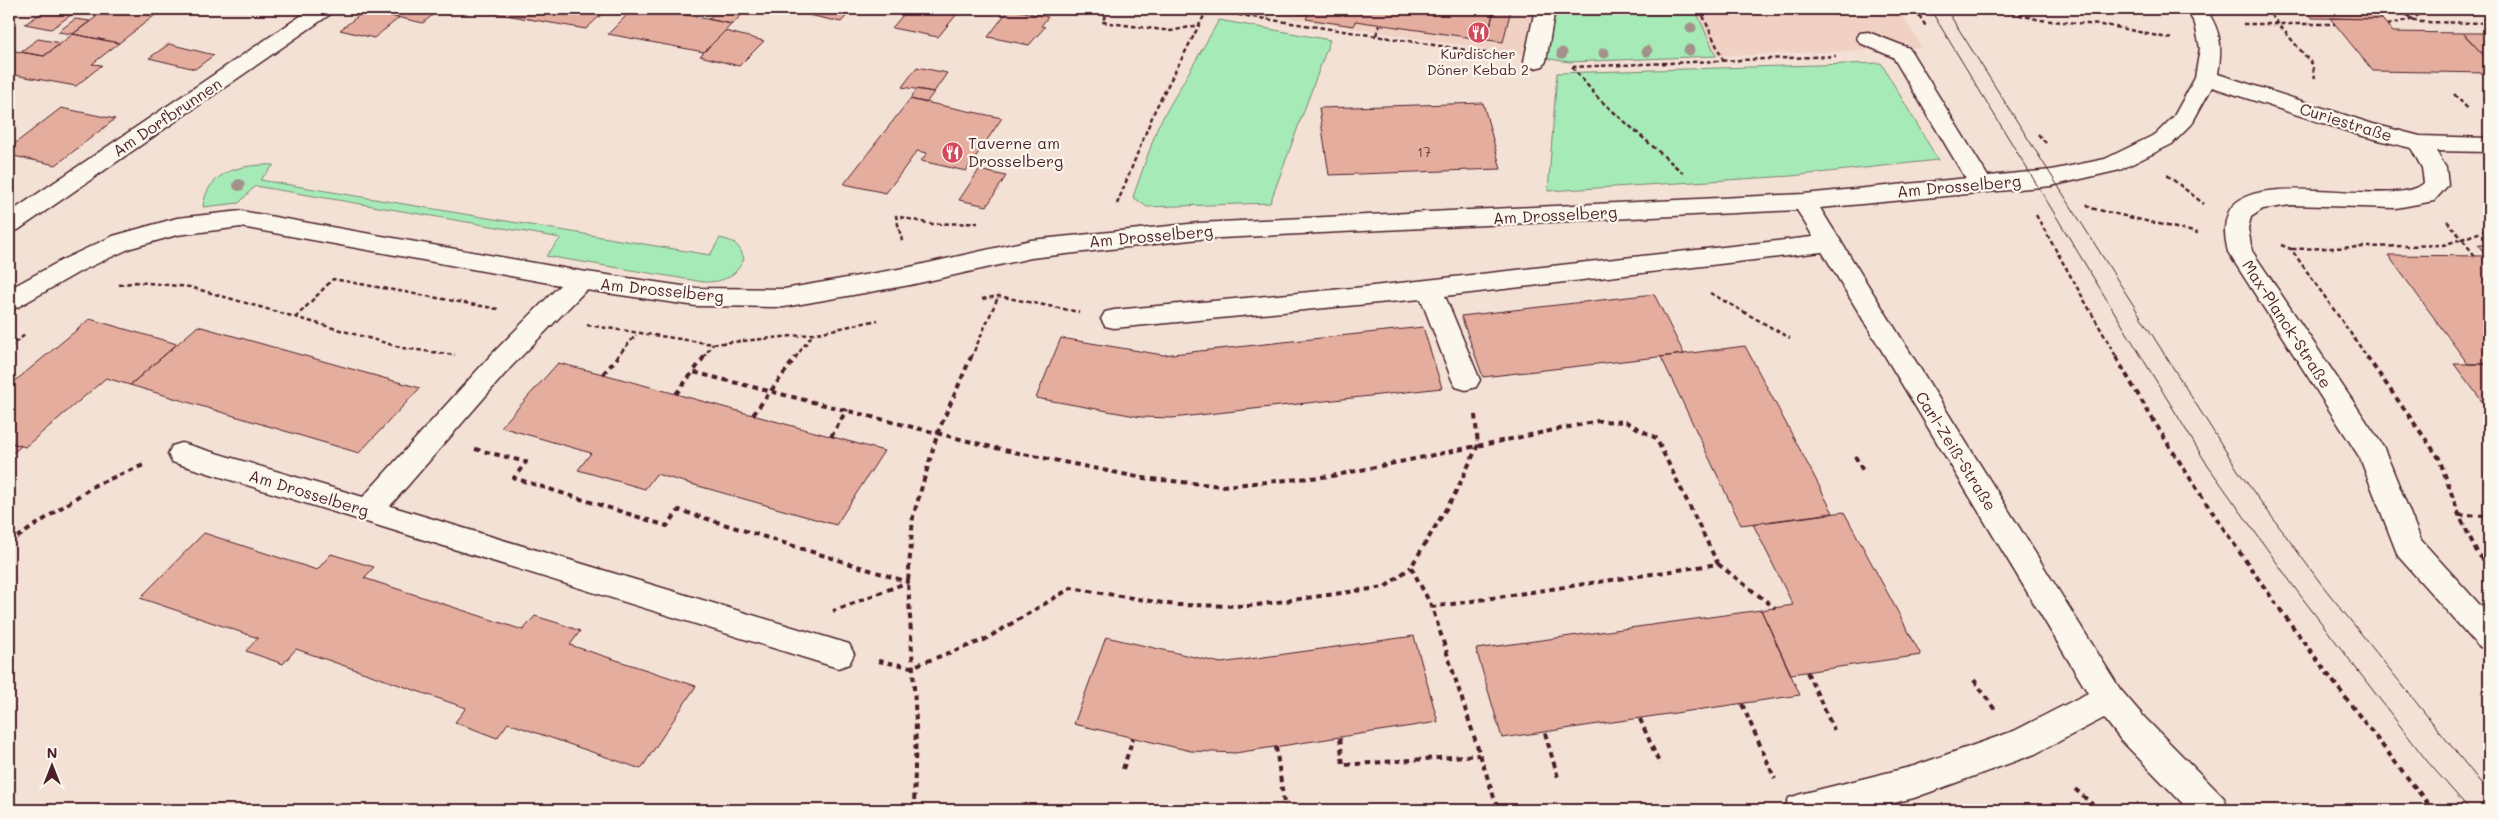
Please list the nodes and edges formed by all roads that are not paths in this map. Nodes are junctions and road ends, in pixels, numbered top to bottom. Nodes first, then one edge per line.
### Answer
1 (325, 9) edge
2 (1544, 9) edge
3 (2196, 9) edge
4 (1868, 38) dead end
5 (1535, 61) road end
6 (2206, 78) junction
7 (2420, 143) junction
8 (2489, 145) edge
9 (1980, 183) junction
10 (1804, 202) junction
11 (9, 224) edge
12 (1830, 244) junction
13 (580, 280) junction
14 (1429, 288) junction
15 (9, 300) edge
16 (1114, 319) dead end
17 (1466, 380) road end
18 (182, 454) road end
19 (368, 511) junction
20 (2489, 636) edge
21 (838, 654) dead end
22 (2108, 699) junction
23 (1801, 810) edge
24 (2212, 810) edge

1 - 11 street, Am Dorfbrunnen
2 - 5 street
3 - 6 street, Am Drosselberg
4 - 9 street
6 - 7 street, Curiestraße
6 - 9 street, Am Drosselberg
7 - 8 street, Curiestraße
7 - 20 street, Max-Planck-Straße
9 - 10 street, Am Drosselberg
10 - 12 street, Carl-Zeiß-Straße
10 - 13 street, Am Drosselberg
12 - 14 street
12 - 22 street, Carl-Zeiß-Straße
13 - 15 street, Am Drosselberg
13 - 19 street
14 - 16 street
14 - 17 street
18 - 19 street, Am Drosselberg
19 - 21 street, Am Drosselberg
22 - 23 street
22 - 24 street, Carl-Zeiß-Straße

